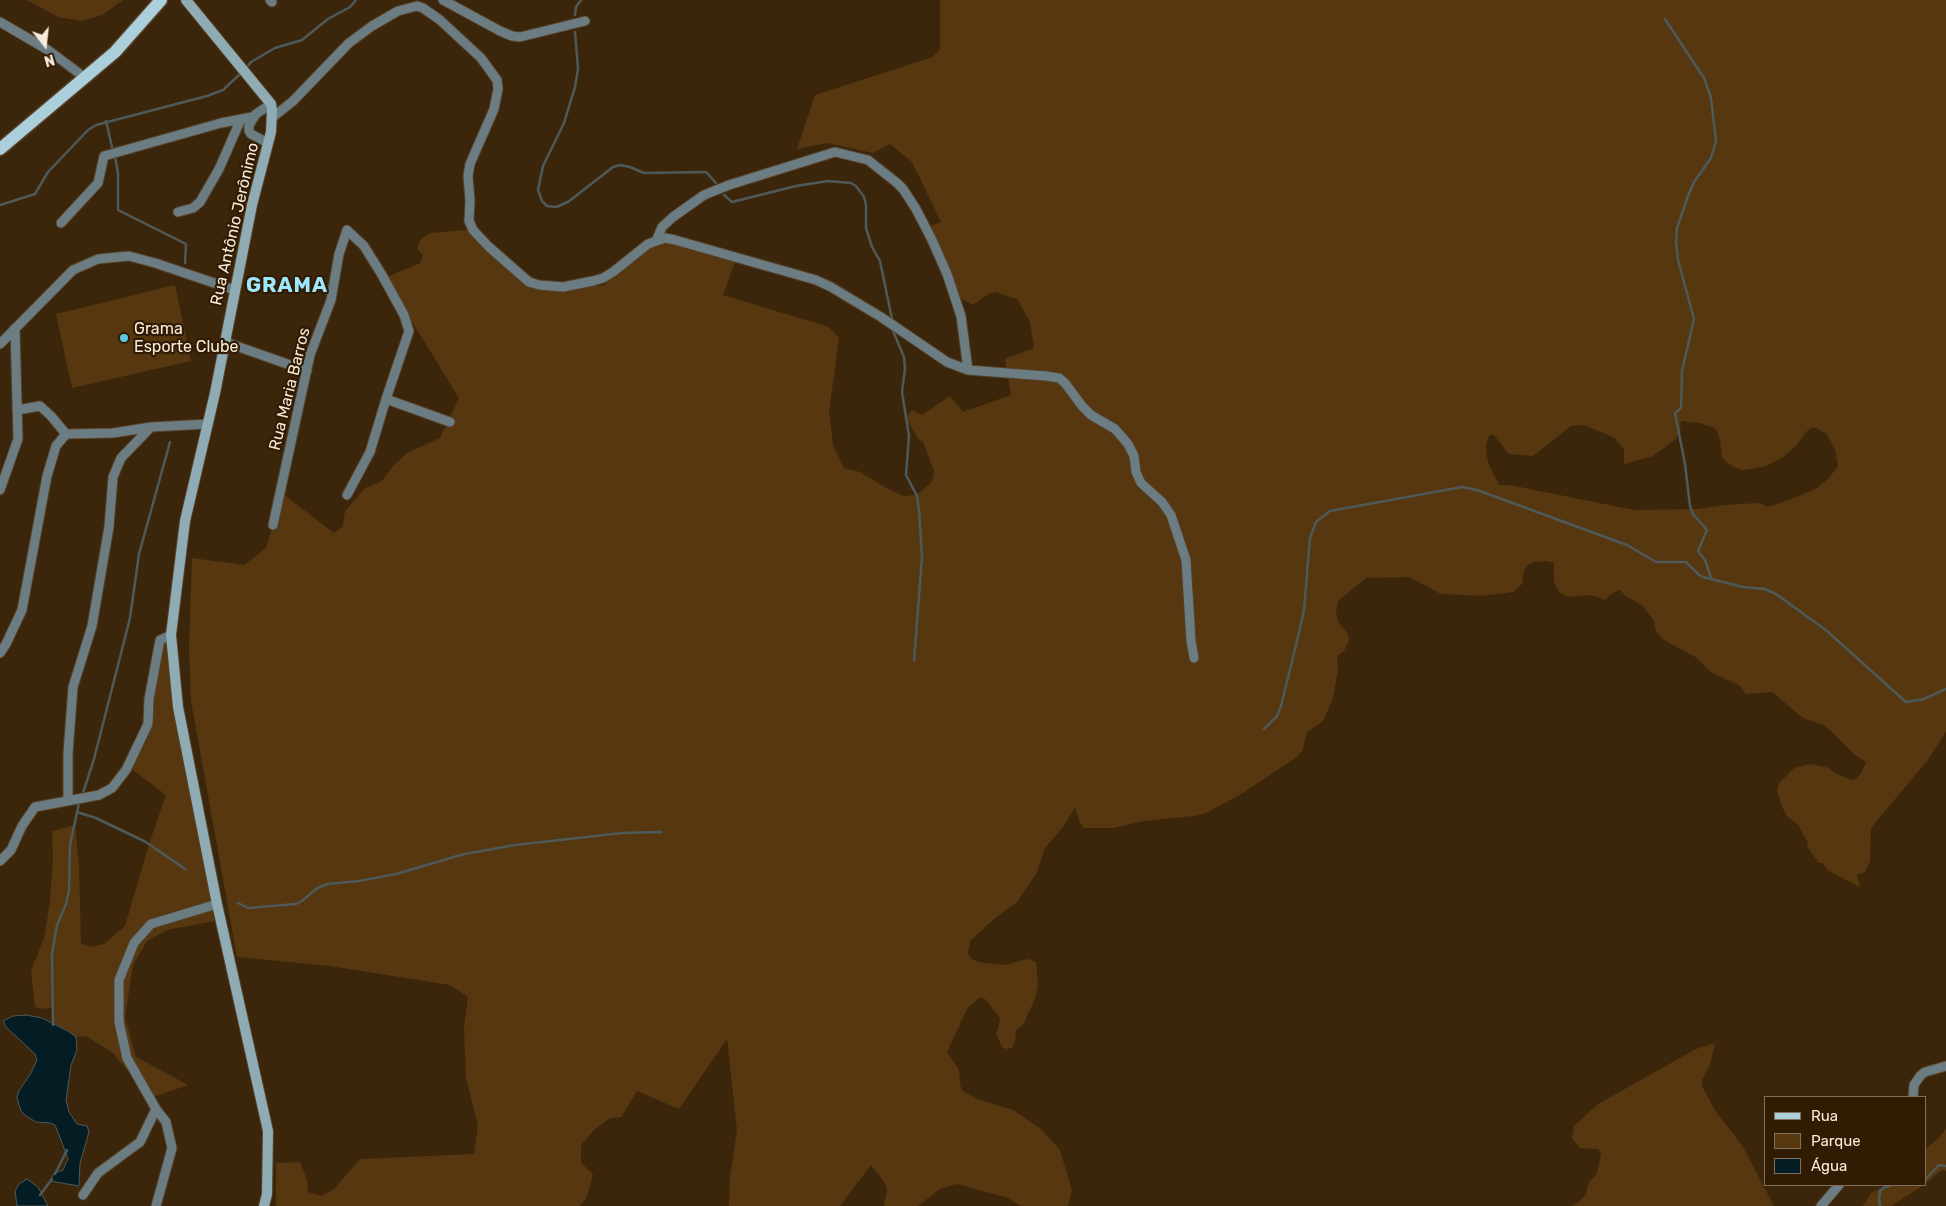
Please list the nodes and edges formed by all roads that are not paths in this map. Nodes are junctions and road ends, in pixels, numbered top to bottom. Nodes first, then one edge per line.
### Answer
1 (161, 0) edge
2 (186, 0) edge
3 (415, 0) edge
4 (443, 0) edge
5 (402, 10) junction
6 (585, 21) dead end
7 (0, 22) edge
8 (84, 78) junction
9 (271, 104) junction
10 (252, 117) junction
11 (273, 118) junction
12 (241, 119) junction
13 (268, 143) junction
14 (0, 148) edge
15 (178, 212) dead end
16 (61, 223) dead end
17 (657, 239) junction
18 (235, 290) junction
19 (15, 328) junction
20 (226, 342) junction
21 (0, 344) edge
22 (968, 370) junction
23 (307, 371) junction
24 (386, 399) junction
25 (17, 410) junction
26 (450, 422) dead end
27 (208, 424) junction
28 (151, 428) junction
29 (66, 434) junction
30 (0, 490) edge
31 (348, 495) dead end
32 (272, 525) dead end
33 (171, 635) junction
34 (0, 653) edge
35 (1194, 658) dead end
36 (68, 801) junction
37 (0, 861) edge
38 (217, 904) junction
39 (1946, 1066) edge
40 (1913, 1096) edge
41 (156, 1109) junction
42 (1838, 1186) edge
43 (83, 1195) dead end
44 (156, 1206) edge
45 (264, 1206) edge
46 (1820, 1206) edge

1 - 8 main road
2 - 9 main road
3 - 5 street
4 - 6 street
5 - 11 street
5 - 17 street
7 - 8 street
8 - 14 main road
9 - 10 street
9 - 11 main road, Rua Antônio Jerônimo
10 - 12 street
10 - 13 street
11 - 13 main road, Rua Antônio Jerônimo
12 - 15 street
12 - 16 street
13 - 18 main road, Rua Antônio Jerônimo
17 - 22 street
17 - 22 street
18 - 19 street
18 - 20 main road, Rua Antônio Jerônimo
19 - 21 street
19 - 25 street
20 - 23 street
20 - 27 main road, Rua Antônio Jerônimo
22 - 35 street
23 - 24 street, Rua Maria Barros
23 - 32 street, Rua Maria Barros
24 - 26 street
24 - 31 street, Rua Maria Barros
25 - 29 street
25 - 30 street
27 - 28 street
27 - 33 main road, Rua Antônio Jerônimo
28 - 29 street
28 - 36 street
29 - 34 street
33 - 36 street
33 - 38 main road, Rua Antônio Jerônimo
36 - 37 street
38 - 41 street
38 - 45 main road, Rua Antônio Jerônimo
39 - 40 street
41 - 43 street
41 - 44 street
42 - 46 street

